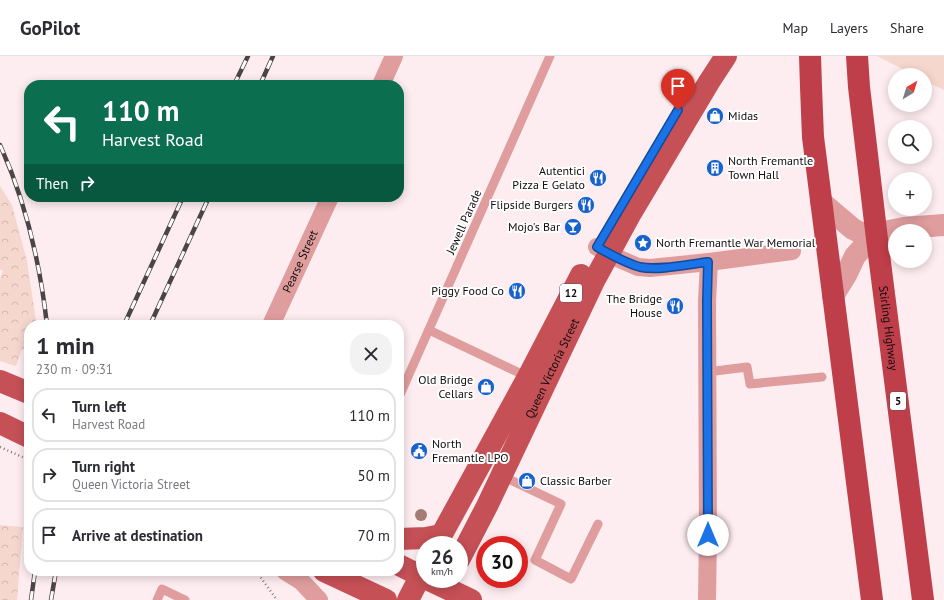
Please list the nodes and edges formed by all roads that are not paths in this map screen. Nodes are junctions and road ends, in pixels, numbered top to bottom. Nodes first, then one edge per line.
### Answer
1 (394, 56) edge
2 (550, 56) edge
3 (710, 56) edge
4 (726, 56) edge
5 (810, 56) edge
6 (857, 56) edge
7 (383, 80) edge
8 (328, 202) edge
9 (821, 202) junction
10 (944, 225) edge
11 (944, 238) edge
12 (932, 240) edge
13 (886, 241) edge
14 (603, 250) junction
15 (792, 251) dead end
16 (708, 262) junction
17 (833, 296) junction
18 (273, 320) edge
19 (429, 330) junction
20 (707, 372) junction
21 (528, 377) junction
22 (822, 377) dead end
23 (0, 381) edge
24 (404, 386) edge
25 (24, 391) edge
26 (0, 423) edge
27 (24, 435) edge
28 (501, 475) junction
29 (598, 524) dead end
30 (440, 536) edge
31 (416, 538) edge
32 (404, 539) edge
33 (468, 542) edge
34 (404, 568) edge
35 (416, 574) edge
36 (293, 576) edge
37 (335, 576) edge
38 (424, 588) edge
39 (447, 588) edge
40 (157, 600) edge
41 (185, 600) edge
42 (319, 600) edge
43 (386, 600) edge
44 (408, 600) edge
45 (472, 600) edge
46 (706, 600) edge
47 (872, 600) edge
48 (923, 600) edge

1 - 7 street
2 - 19 lane, Jewell Parade
3 - 14 main road, Queen Victoria Street / 12
4 - 14 main road, Queen Victoria Street / 12
5 - 9 highway
6 - 13 highway, Stirling Highway / 5
8 - 18 street, Pearse Street
9 - 13 street
9 - 17 highway
10 - 13 street
11 - 12 street
13 - 17 street
13 - 48 highway, Stirling Highway / 5
14 - 16 street
14 - 21 main road, Queen Victoria Street / 12
14 - 28 main road, Queen Victoria Street / 12
15 - 16 street
16 - 20 street
17 - 47 highway
19 - 21 lane
19 - 24 lane, Jewell Parade
20 - 22 lane
20 - 46 street
21 - 30 main road, Queen Victoria Street / 12
23 - 25 main road
26 - 27 main road
28 - 29 lane
28 - 33 main road, Queen Victoria Street / 12
31 - 32 main road
34 - 35 main road
36 - 42 street
37 - 43 main road
38 - 44 main road
39 - 45 main road
40 - 41 lane

